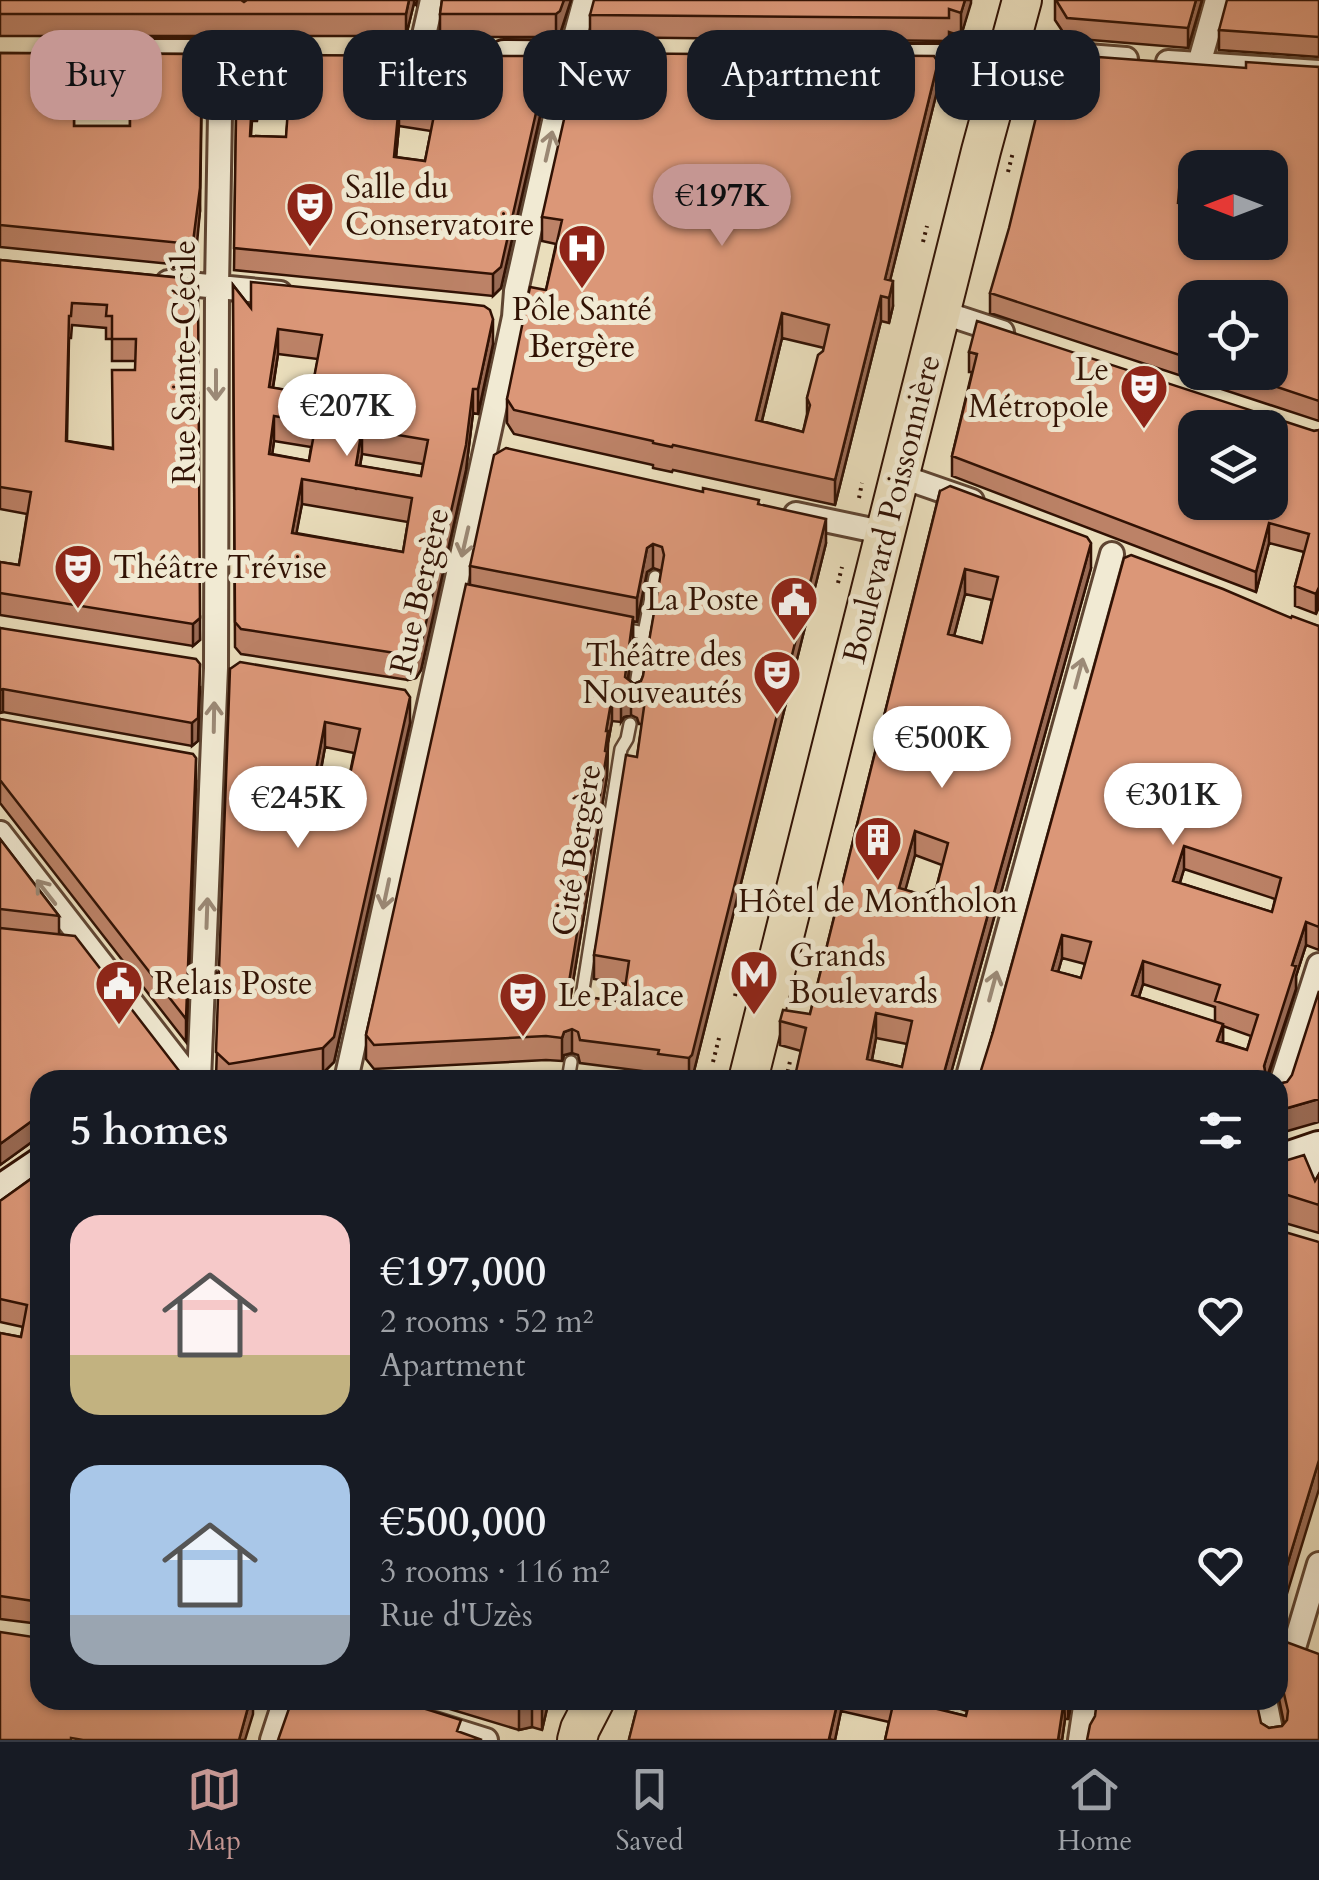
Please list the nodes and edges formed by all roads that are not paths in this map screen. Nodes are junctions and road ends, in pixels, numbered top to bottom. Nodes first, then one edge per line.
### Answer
1 (432, 0) edge
2 (585, 0) edge
3 (1022, 0) edge
4 (1217, 0) edge
5 (416, 30) edge
6 (577, 30) edge
7 (1014, 30) edge
8 (1100, 57) edge
9 (1199, 64) junction
10 (1319, 72) edge
11 (220, 120) edge
12 (555, 120) edge
13 (991, 120) edge
14 (139, 279) edge
15 (217, 287) junction
16 (309, 296) edge
17 (942, 312) junction
18 (1026, 340) edge
19 (900, 476) junction
20 (985, 506) edge
21 (780, 510) edge
22 (886, 533) junction
23 (1111, 553) dead end
24 (655, 577) dead end
25 (608, 626) edge
26 (644, 633) junction
27 (634, 698) edge
28 (630, 724) dead end
29 (0, 833) edge
30 (1319, 966) edge
31 (578, 1020) edge
32 (571, 1062) dead end
33 (187, 1070) edge
34 (196, 1070) edge
35 (348, 1070) edge
36 (570, 1070) edge
37 (751, 1070) edge
38 (970, 1070) edge
39 (1285, 1070) edge
40 (1316, 1160) edge
41 (1288, 1161) edge
42 (30, 1172) edge
43 (0, 1192) edge
44 (1319, 1564) edge
45 (1314, 1599) edge
46 (1288, 1644) edge
47 (1288, 1649) edge
48 (1319, 1660) edge
49 (282, 1710) edge
50 (591, 1710) edge
51 (597, 1710) edge
52 (1084, 1710) edge
53 (1267, 1710) edge
54 (418, 1718) edge
55 (272, 1740) edge
56 (486, 1740) edge
57 (577, 1740) edge
58 (596, 1740) edge
59 (1080, 1740) edge
60 (1273, 1740) edge

1 - 5 street
2 - 6 street, Rue Bergère
3 - 7 main road, Boulevard Poissonnière
4 - 9 street
8 - 9 street
9 - 10 street
11 - 15 street, Rue Sainte-Cécile
12 -> 35 street, Rue Bergère
13 - 17 main road, Boulevard Poissonnière
14 - 15 street
15 - 16 street
34 -> 15 street, Rue Sainte-Cécile
17 - 18 street
17 - 19 main road, Boulevard Poissonnière
19 - 20 street
19 - 22 main road, Boulevard Poissonnière
21 - 22 street
22 - 37 main road, Boulevard Poissonnière
38 -> 23 street
24 - 26 lane
25 - 26 lane
26 - 27 lane
28 - 31 lane, Cité Bergère
33 -> 29 street
30 - 39 street
32 - 36 lane
40 - 41 street
42 - 43 street
44 - 45 street
45 - 46 street
47 - 48 street
49 - 55 street
50 - 57 main road
51 - 58 main road
52 - 59 street
53 - 60 street
54 - 56 street

